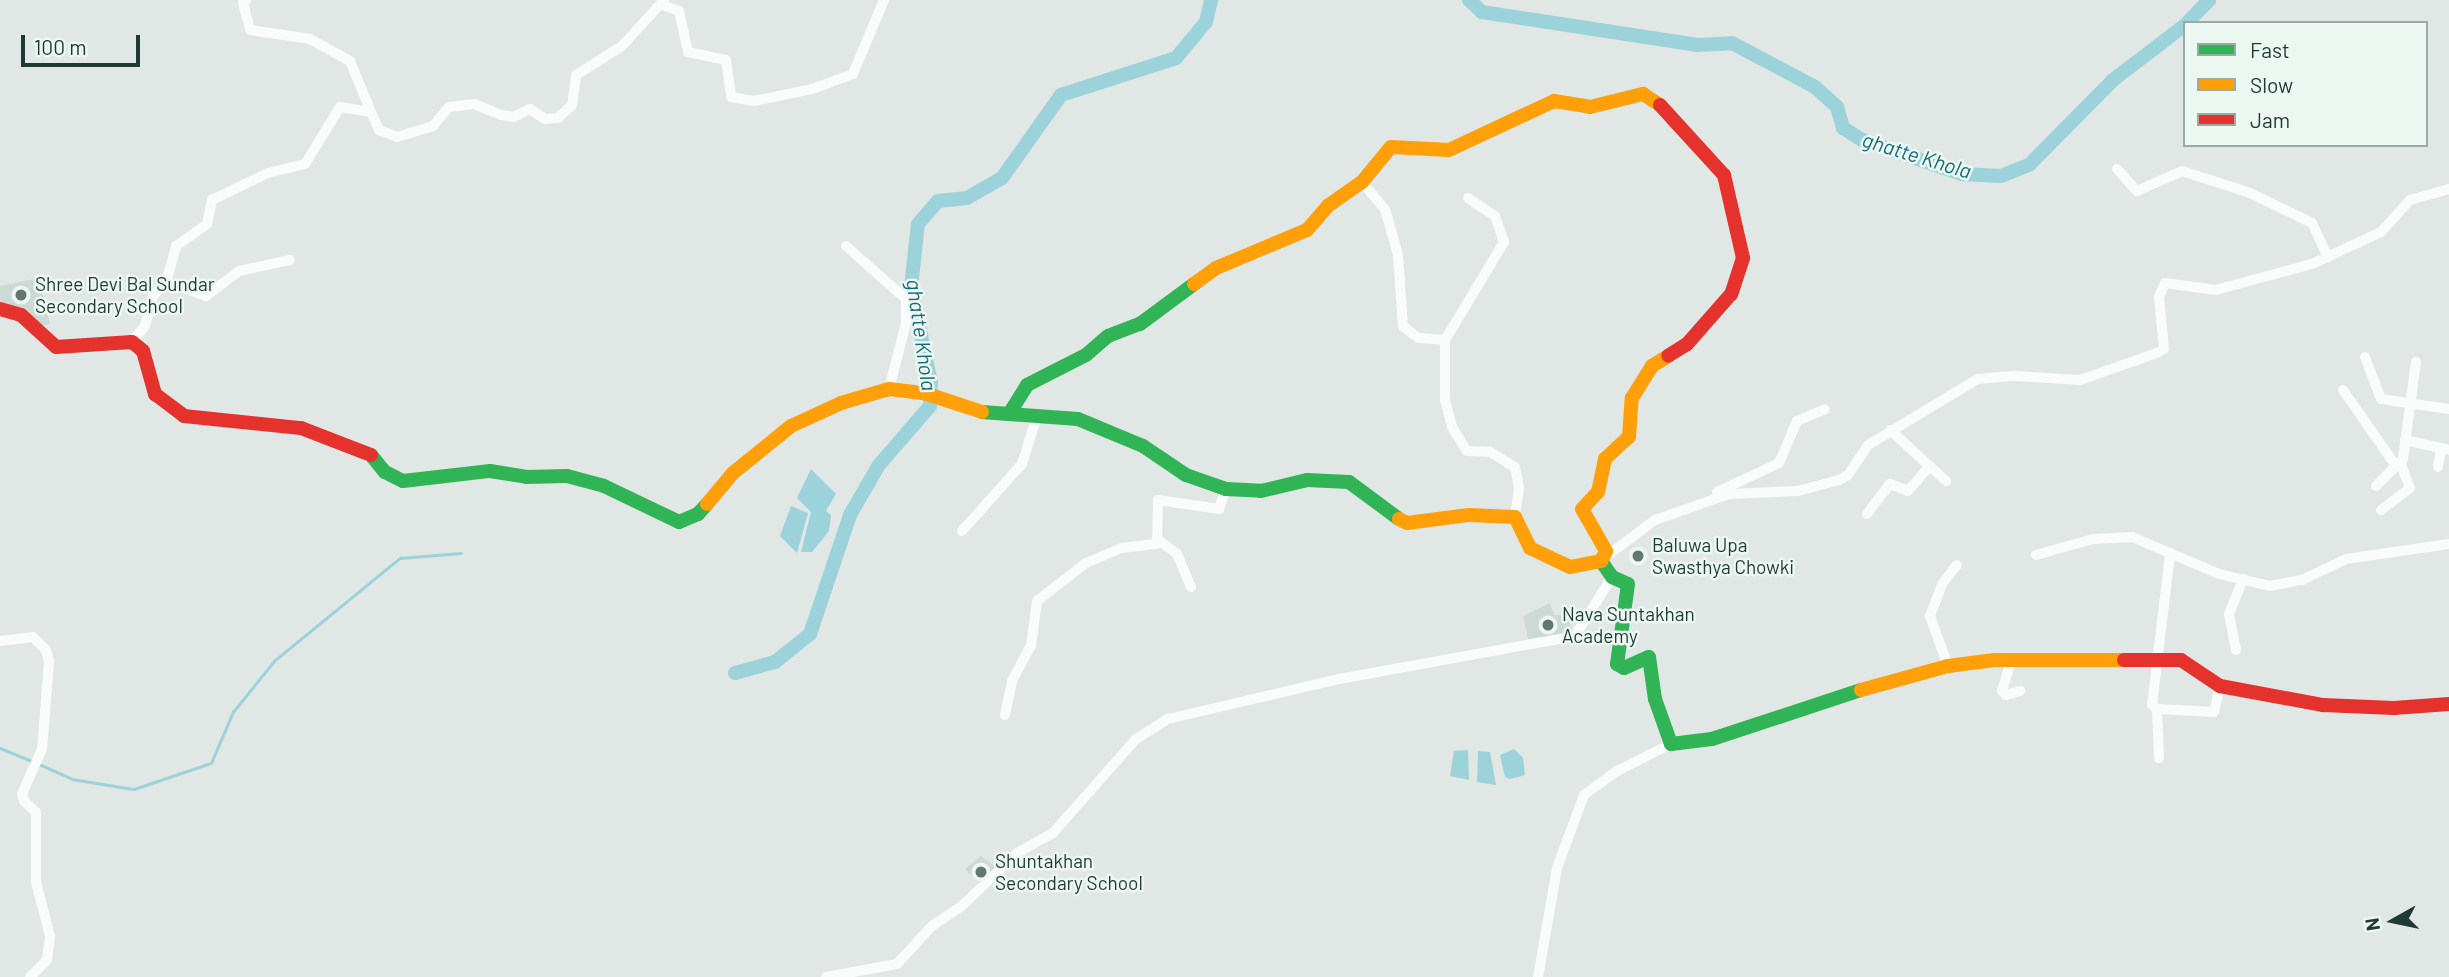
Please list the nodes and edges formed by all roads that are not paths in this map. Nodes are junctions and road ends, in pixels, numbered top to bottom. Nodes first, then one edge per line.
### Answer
1 (246, 0) edge
2 (884, 0) edge
3 (663, 2) edge
4 (370, 112) junction
5 (2118, 169) dead end
6 (1362, 182) junction
7 (2449, 189) edge
8 (1468, 198) dead end
9 (846, 246) dead end
10 (2328, 257) junction
11 (290, 260) dead end
12 (166, 282) junction
13 (0, 309) edge
14 (1445, 340) junction
15 (132, 342) junction
16 (2365, 357) dead end
17 (2416, 362) dead end
18 (889, 389) junction
19 (2343, 390) dead end
20 (2409, 403) junction
21 (1825, 409) dead end
22 (2449, 409) edge
23 (1009, 414) junction
24 (1037, 416) junction
25 (1890, 430) junction
26 (2404, 440) junction
27 (2445, 449) edge
28 (2397, 463) junction
29 (1930, 466) junction
30 (2438, 467) dead end
31 (1946, 481) dead end
32 (2376, 486) dead end
33 (1226, 489) junction
34 (1689, 508) junction
35 (2381, 510) dead end
36 (1867, 514) dead end
37 (1515, 517) junction
38 (962, 531) dead end
39 (1160, 541) junction
40 (2449, 544) edge
41 (2170, 553) junction
42 (2036, 555) dead end
43 (1601, 561) junction
44 (1956, 565) dead end
45 (1612, 577) junction
46 (2242, 579) junction
47 (1191, 587) dead end
48 (0, 641) edge
49 (2236, 650) dead end
50 (2156, 658) junction
51 (2011, 660) junction
52 (1948, 666) junction
53 (2220, 686) junction
54 (2020, 691) dead end
55 (2449, 704) edge
56 (2157, 709) junction
57 (1005, 715) dead end
58 (1671, 744) junction
59 (2159, 758) dead end
60 (884, 973) edge
61 (30, 977) edge
62 (826, 977) edge
63 (1538, 977) edge

1 - 4 street
2 - 3 street
3 - 4 street
4 - 12 street
5 - 10 street
6 - 14 street
6 - 23 street
6 - 43 street
7 - 10 street
8 - 14 street
9 - 18 street
10 - 25 street
11 - 12 street
12 - 15 street
13 - 15 street
14 - 37 street
15 - 18 street
16 - 20 street
17 - 20 street
18 - 23 street
19 - 28 street
20 - 22 street
20 - 26 street
21 - 34 street
23 - 24 street
24 - 33 street
24 - 38 street
25 - 29 street
25 - 34 street
26 - 27 street
26 - 28 street
27 - 30 street
28 - 32 street
28 - 35 street
29 - 31 street
29 - 36 street
33 - 37 street
33 - 39 street
34 - 43 street
37 - 43 street
39 - 47 street
39 - 57 street
40 - 46 street
41 - 42 street
41 - 46 street
41 - 50 street
43 - 45 street
44 - 52 street
45 - 58 street
45 - 60 street
46 - 49 street
48 - 61 street
50 - 51 street
50 - 53 street
50 - 56 street
51 - 52 street
51 - 54 street
52 - 58 street
53 - 55 street
53 - 56 street
56 - 59 street
58 - 63 street
60 - 62 street

